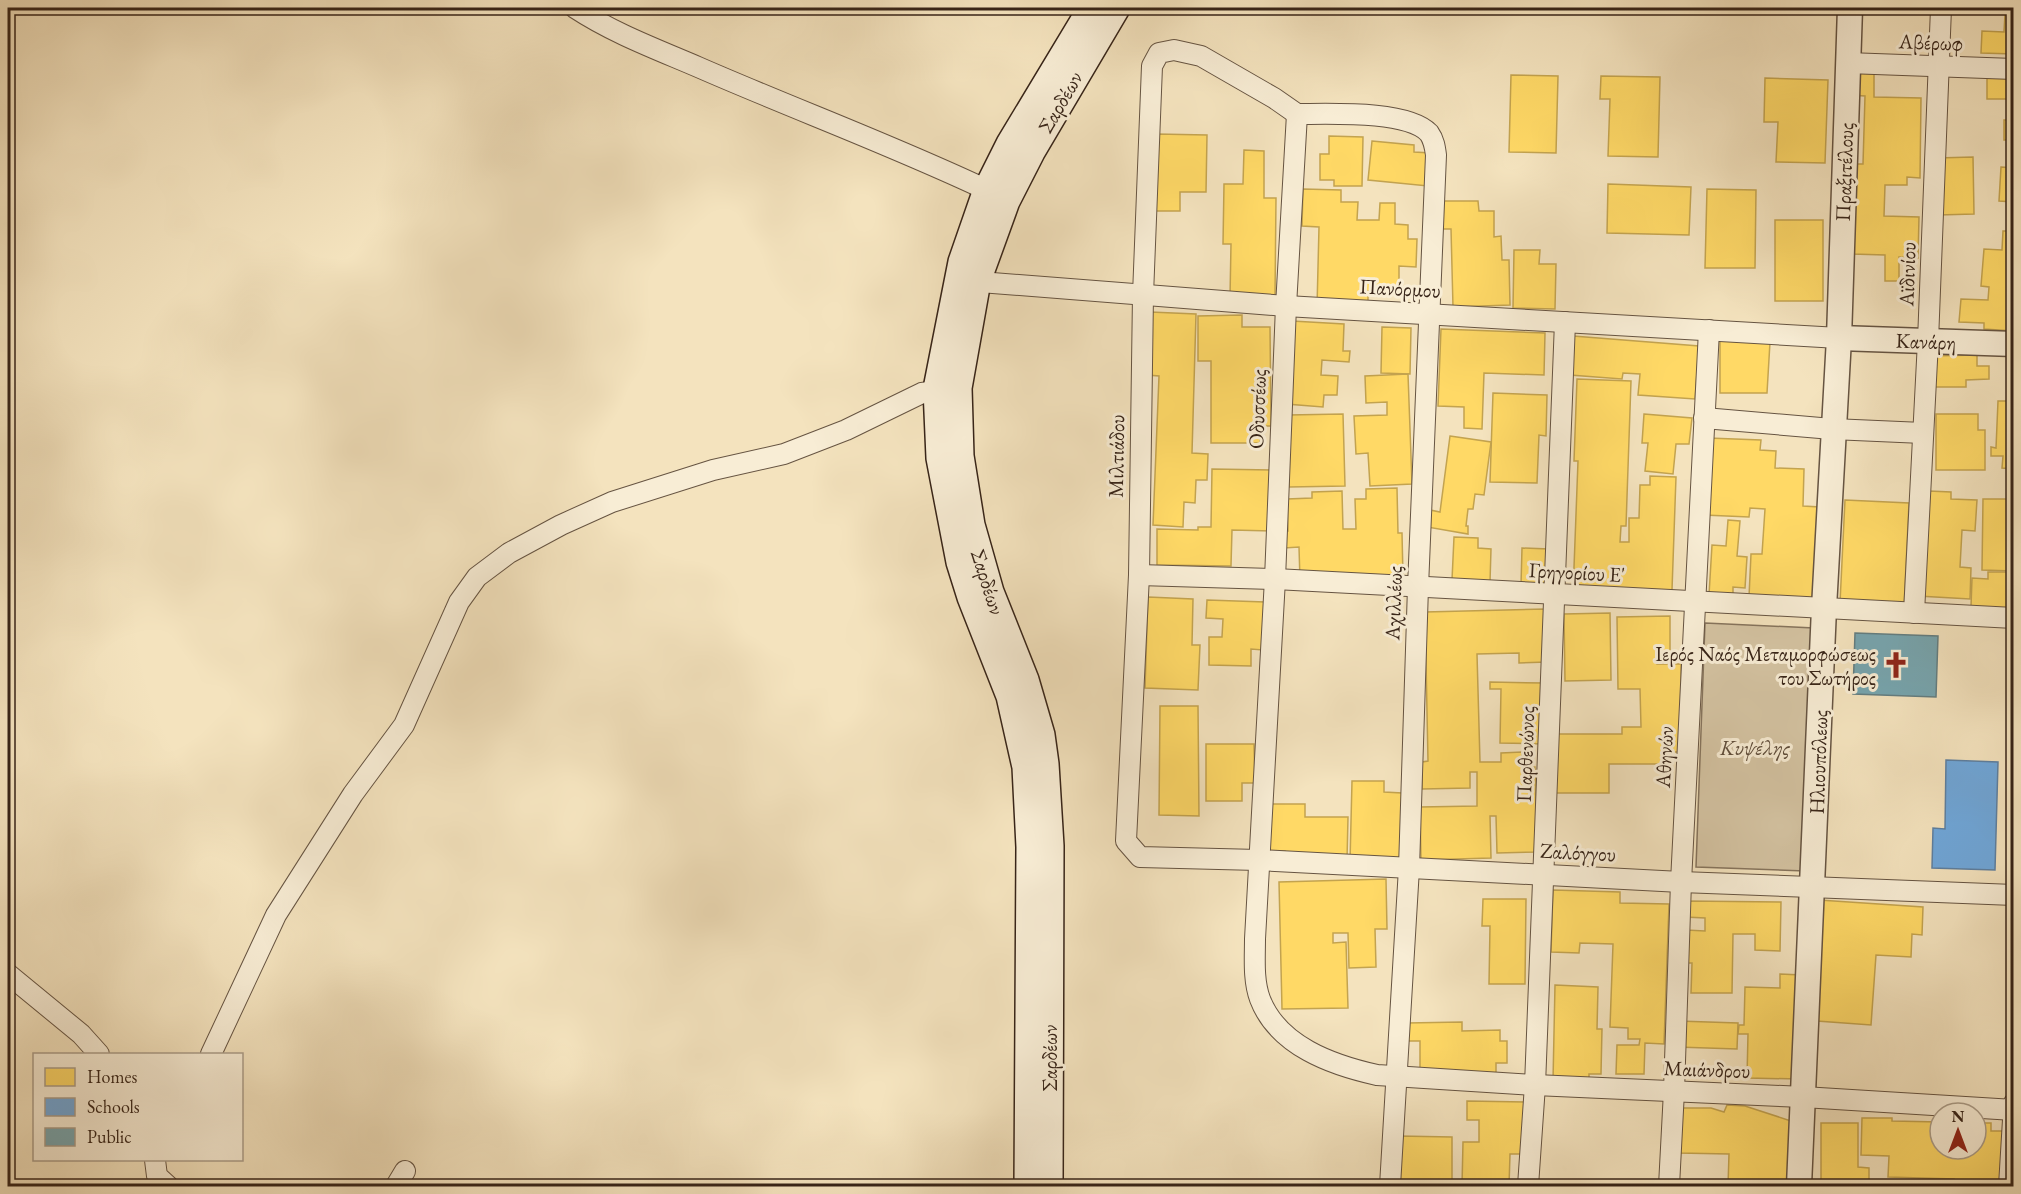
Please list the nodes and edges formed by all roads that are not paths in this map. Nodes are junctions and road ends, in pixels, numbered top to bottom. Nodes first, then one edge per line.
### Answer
1 (575, 8) edge
2 (1092, 8) edge
3 (1116, 8) edge
4 (1850, 8) edge
5 (1941, 8) edge
6 (1847, 63) junction
7 (1938, 66) junction
8 (2013, 69) edge
9 (1298, 114) junction
10 (987, 189) junction
11 (967, 281) junction
12 (1143, 295) junction
13 (1286, 306) junction
14 (1430, 314) junction
15 (1565, 322) junction
16 (1709, 330) junction
17 (1839, 338) junction
18 (1928, 341) junction
19 (2013, 344) edge
20 (948, 389) junction
21 (1704, 418) junction
22 (1832, 429) junction
23 (1923, 433) junction
24 (1139, 575) junction
25 (1275, 579) junction
26 (1418, 587) junction
27 (1554, 595) junction
28 (1695, 602) junction
29 (1824, 608) junction
30 (1914, 613) junction
31 (2013, 618) edge
32 (1140, 857) joint
33 (1258, 860) junction
34 (1409, 868) junction
35 (1544, 874) junction
36 (1681, 882) junction
37 (1813, 888) junction
38 (2013, 895) edge
39 (8, 974) edge
40 (98, 1053) edge
41 (211, 1053) edge
42 (1398, 1077) junction
43 (1535, 1085) junction
44 (1674, 1091) junction
45 (1803, 1097) junction
46 (2013, 1104) edge
47 (2013, 1110) edge
48 (155, 1161) edge
49 (168, 1186) edge
50 (1028, 1186) edge
51 (1049, 1186) edge
52 (1390, 1186) edge
53 (1528, 1186) edge
54 (1669, 1186) edge
55 (1799, 1186) edge
56 (2009, 1186) edge

1 - 10 street
2 - 10 main road, Σαρδέων
3 - 11 main road, Σαρδέων
4 - 6 street, Πραξιτέλους
5 - 7 street, Αϊδινίου
6 - 7 street, Αβέρωφ
6 - 17 street, Πραξιτέλους
7 - 8 street, Αβέρωφ
7 - 18 street, Αϊδινίου
9 - 12 street, Μιλτιάδου
9 - 13 street, Οδυσσέως
9 - 14 street, Αχιλλέως
10 - 11 main road, Σαρδέων
11 - 12 street, Πανόρμου
11 - 20 main road, Σαρδέων
12 - 13 street, Πανόρμου
12 - 24 street, Μιλτιάδου
13 - 14 street, Πανόρμου
13 - 25 street, Οδυσσέως
14 - 15 street, Πανόρμου
14 - 26 street, Αχιλλέως
15 - 16 street, Πανόρμου
15 - 27 street, Παρθενώνος
16 - 17 street, Πανόρμου
16 - 21 street, Αθηνών
17 - 18 street, Κανάρη
17 - 22 street, Ηλιουπόλεως
18 - 19 street, Κανάρη
18 - 23 street, Αϊδινίου
20 - 41 street
20 - 50 main road, Σαρδέων
20 - 51 main road, Σαρδέων
21 - 22 street
21 - 28 street, Αθηνών
22 - 23 street
22 - 29 street, Ηλιουπόλεως
23 - 30 street, Αϊδινίου
24 - 25 street, Γρηγορίου Ε'
24 - 32 street, Μιλτιάδου
25 - 26 street, Γρηγορίου Ε'
25 - 33 street, Οδυσσέως
26 - 27 street, Γρηγορίου Ε'
26 - 34 street, Αχιλλέως
27 - 28 street, Γρηγορίου Ε'
27 - 35 street, Παρθενώνος
28 - 29 street, Γρηγορίου Ε'
28 - 36 street, Αθηνών
29 - 30 street, Γρηγορίου Ε'
29 - 37 street, Ηλιουπόλεως
30 - 31 street, Γρηγορίου Ε'
32 - 33 street, Ζαλόγγου
33 - 34 street, Ζαλόγγου
33 - 42 street, Οδυσσέως
34 - 35 street, Ζαλόγγου
34 - 42 street, Αχιλλέως
35 - 36 street, Ζαλόγγου
35 - 43 street, Παρθενώνος
36 - 37 street, Ζαλόγγου
36 - 44 street, Αθηνών
37 - 38 street, Ζαλόγγου
37 - 45 street, Ηλιουπόλεως
39 - 40 street
42 - 43 street, Μαιάνδρου
42 - 52 street, Αχιλλέως
43 - 44 street, Μαιάνδρου
43 - 53 street, Παρθενώνος
44 - 45 street, Μαιάνδρου
44 - 54 street, Αθηνών
45 - 47 street, Μαιάνδρου
45 - 55 street, Ηλιουπόλεως
46 - 47 street
47 - 56 street
48 - 49 street

